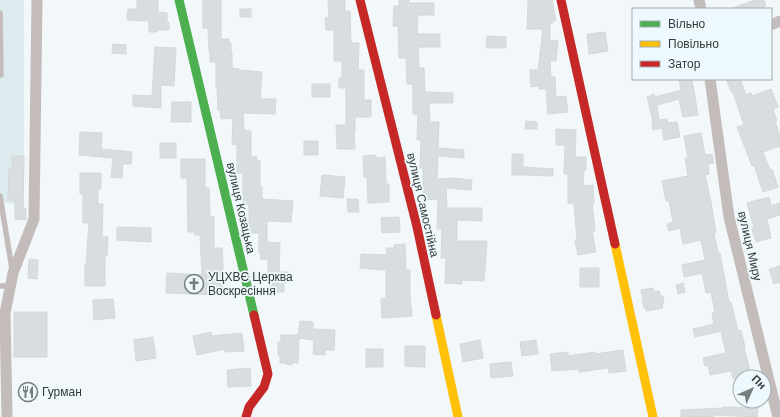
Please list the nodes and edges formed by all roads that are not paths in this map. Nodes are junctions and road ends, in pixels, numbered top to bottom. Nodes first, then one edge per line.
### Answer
1 (37, 0) edge
2 (179, 0) edge
3 (360, 0) edge
4 (561, 0) edge
5 (0, 13) edge
6 (0, 75) edge
7 (710, 80) edge
8 (0, 196) edge
9 (13, 273) junction
10 (5, 286) edge
11 (3, 374) edge
12 (7, 417) edge
13 (246, 417) edge
14 (458, 417) edge
15 (653, 417) edge
16 (778, 417) edge

1 - 9 street
2 - 13 street, вулиця Козацька
3 - 14 street, вулиця Самостійна
4 - 15 street
5 - 6 lane
7 - 16 street, вулиця Миру
8 - 9 lane
9 - 10 street
10 - 11 street
11 - 12 street

